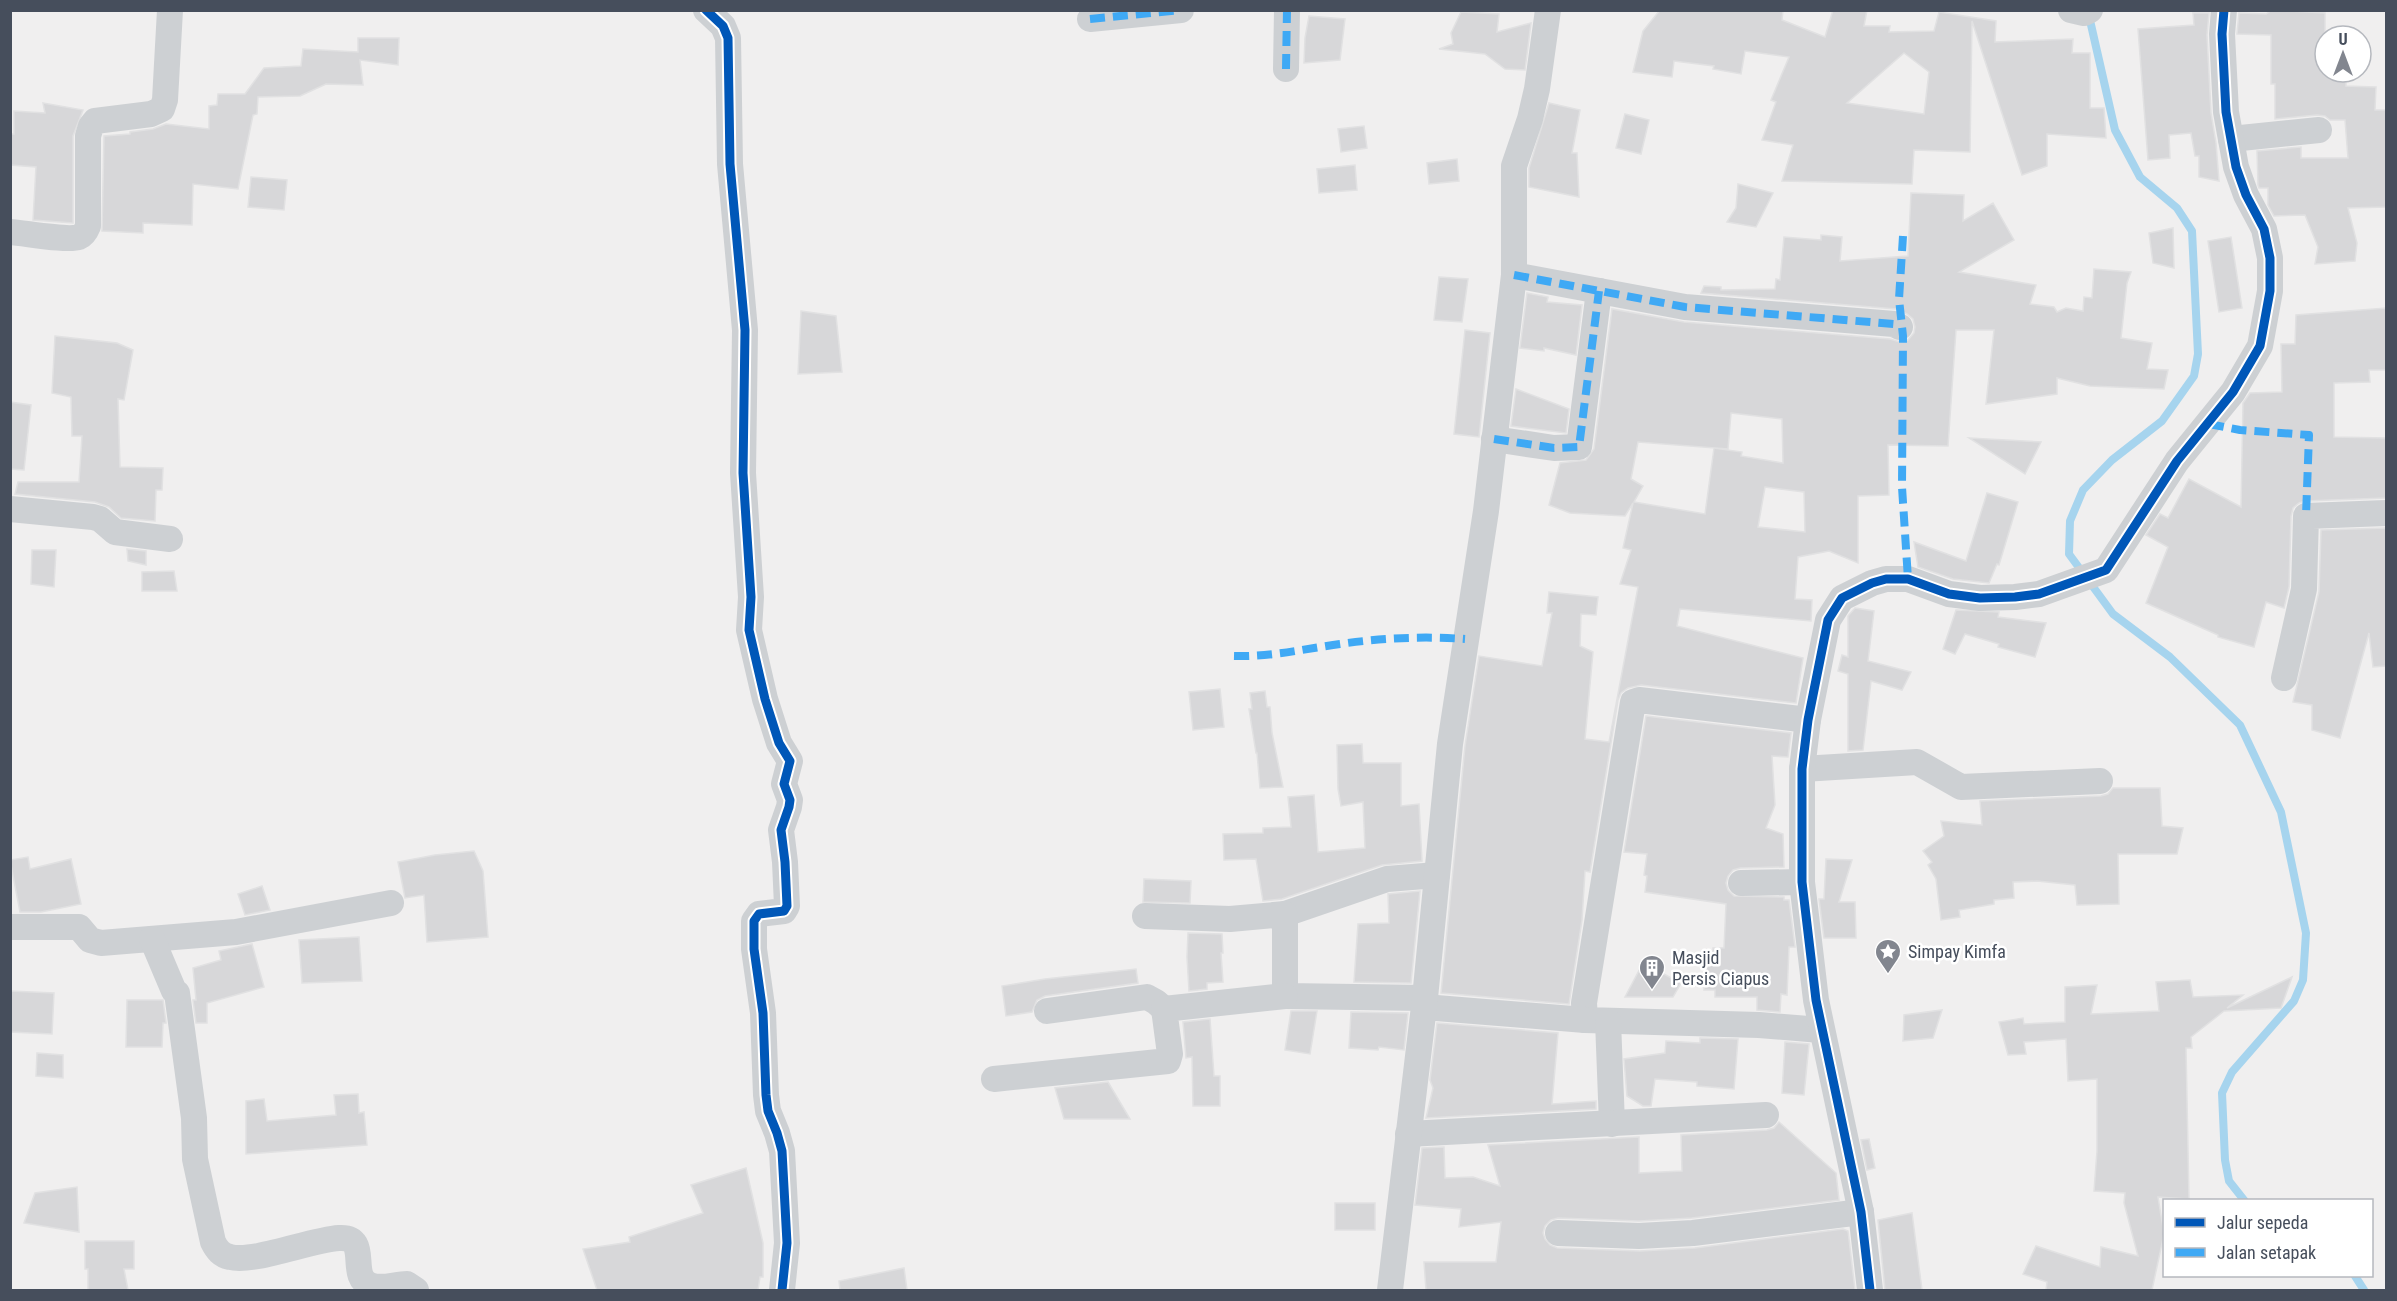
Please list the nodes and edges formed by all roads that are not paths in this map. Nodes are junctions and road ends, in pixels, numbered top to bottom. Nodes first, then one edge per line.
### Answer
1 (170, 10) edge
2 (706, 10) edge
3 (1181, 10) edge
4 (1287, 10) edge
5 (1548, 10) edge
6 (2224, 10) edge
7 (1173, 11) edge
8 (1090, 19) dead end
9 (1286, 69) dead end
10 (2319, 130) dead end
11 (2231, 139) junction
12 (10, 232) edge
13 (1514, 275) junction
14 (1599, 291) junction
15 (1900, 327) dead end
16 (1494, 439) junction
17 (10, 509) edge
18 (2386, 513) edge
19 (170, 539) dead end
20 (2284, 678) dead end
21 (1808, 720) junction
22 (1802, 769) junction
23 (2100, 782) dead end
24 (1437, 875) junction
25 (1802, 882) junction
26 (1741, 883) dead end
27 (391, 903) dead end
28 (1285, 914) junction
29 (1144, 916) dead end
30 (10, 927) edge
31 (152, 939) junction
32 (1285, 996) junction
33 (1424, 1003) junction
34 (1164, 1009) junction
35 (1047, 1011) dead end
36 (1596, 1021) junction
37 (1821, 1030) junction
38 (994, 1079) dead end
39 (1766, 1115) dead end
40 (1612, 1124) junction
41 (1408, 1134) junction
42 (1861, 1212) junction
43 (1558, 1233) dead end
44 (416, 1290) edge
45 (782, 1290) edge
46 (1390, 1290) edge
47 (1869, 1290) edge

1 - 12 street
2 - 45 street
3 - 7 street
4 - 9 street
5 - 13 street
6 - 11 street
7 - 8 street
10 - 11 street
11 - 21 street
13 - 14 street
13 - 16 street
14 - 15 street
14 - 16 street
16 - 24 street
17 - 19 street
18 - 20 street
21 - 22 street
21 - 36 street
22 - 23 street
22 - 25 street
24 - 28 street
24 - 33 street
25 - 26 street
25 - 37 street
27 - 31 street
28 - 29 street
28 - 32 street
30 - 31 street
31 - 44 street
32 - 33 street
32 - 34 street
33 - 36 street
33 - 41 street
34 - 35 street
34 - 38 street
36 - 37 street
36 - 40 street
37 - 42 street
39 - 40 street
40 - 41 street
41 - 46 street
42 - 43 street
42 - 47 street

